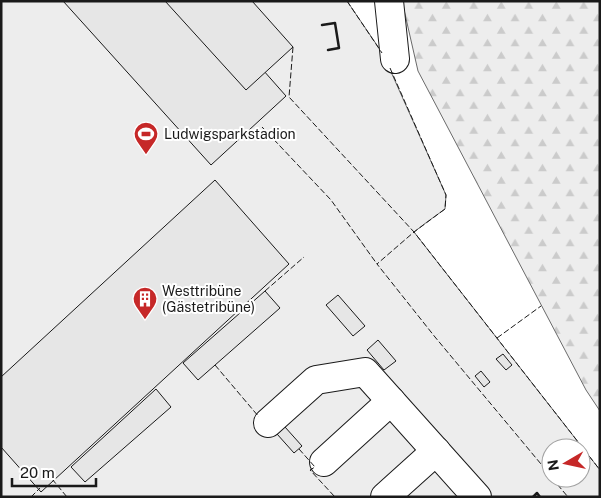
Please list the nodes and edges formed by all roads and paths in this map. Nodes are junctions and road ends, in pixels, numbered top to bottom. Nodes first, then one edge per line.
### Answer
1 (389, 1) edge
2 (394, 58) dead end
3 (391, 402) junction
4 (268, 423) dead end
5 (436, 451) junction
6 (324, 462) dead end
7 (385, 497) edge
8 (477, 497) edge

1 - 2 lane
3 - 4 lane
3 - 5 lane
3 - 6 lane
5 - 7 lane
5 - 8 lane

